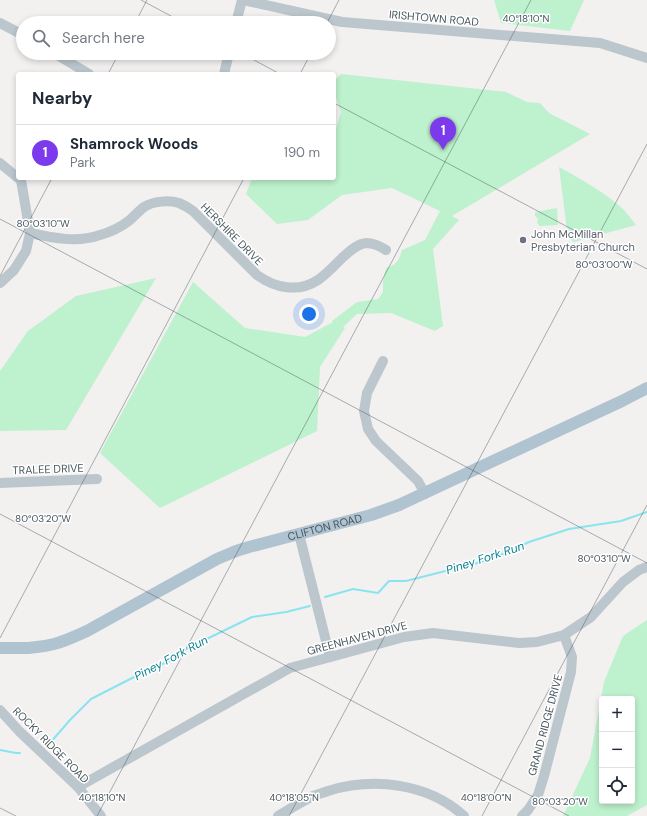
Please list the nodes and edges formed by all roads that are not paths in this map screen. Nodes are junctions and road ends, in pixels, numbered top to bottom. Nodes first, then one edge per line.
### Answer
1 (242, 0) edge
2 (238, 16) edge
3 (315, 16) edge
4 (336, 21) edge
5 (0, 23) edge
6 (16, 31) edge
7 (647, 58) edge
8 (66, 60) edge
9 (227, 60) edge
10 (86, 72) edge
11 (224, 72) edge
12 (0, 163) edge
13 (16, 176) edge
14 (21, 180) edge
15 (30, 233) junction
16 (386, 250) dead end
17 (0, 283) edge
18 (383, 361) dead end
19 (647, 388) edge
20 (97, 479) dead end
21 (0, 482) edge
22 (425, 494) junction
23 (299, 534) junction
24 (647, 567) edge
25 (564, 635) junction
26 (0, 648) edge
27 (330, 657) junction
28 (0, 710) edge
29 (78, 787) junction
30 (101, 816) edge
31 (278, 816) edge
32 (464, 816) edge
33 (522, 816) edge

1 - 2 street
1 - 3 street, IRISHTOWN ROAD
4 - 7 street, IRISHTOWN ROAD
5 - 6 street
8 - 10 street
9 - 11 street
12 - 13 street
14 - 15 street
15 - 16 street, HERSHIRE DRIVE
15 - 17 street
18 - 22 street
19 - 22 main road, CLIFTON ROAD
20 - 21 street, TRALEE DRIVE
22 - 23 main road, CLIFTON ROAD
23 - 26 main road, CLIFTON ROAD
23 - 27 street
24 - 25 street, GREENHAVEN DRIVE
25 - 27 street, GREENHAVEN DRIVE
25 - 33 street, GRAND RIDGE DRIVE
27 - 29 street, GREENHAVEN DRIVE
28 - 29 street, ROCKY RIDGE ROAD
29 - 30 street, ROCKY RIDGE ROAD
31 - 32 street

